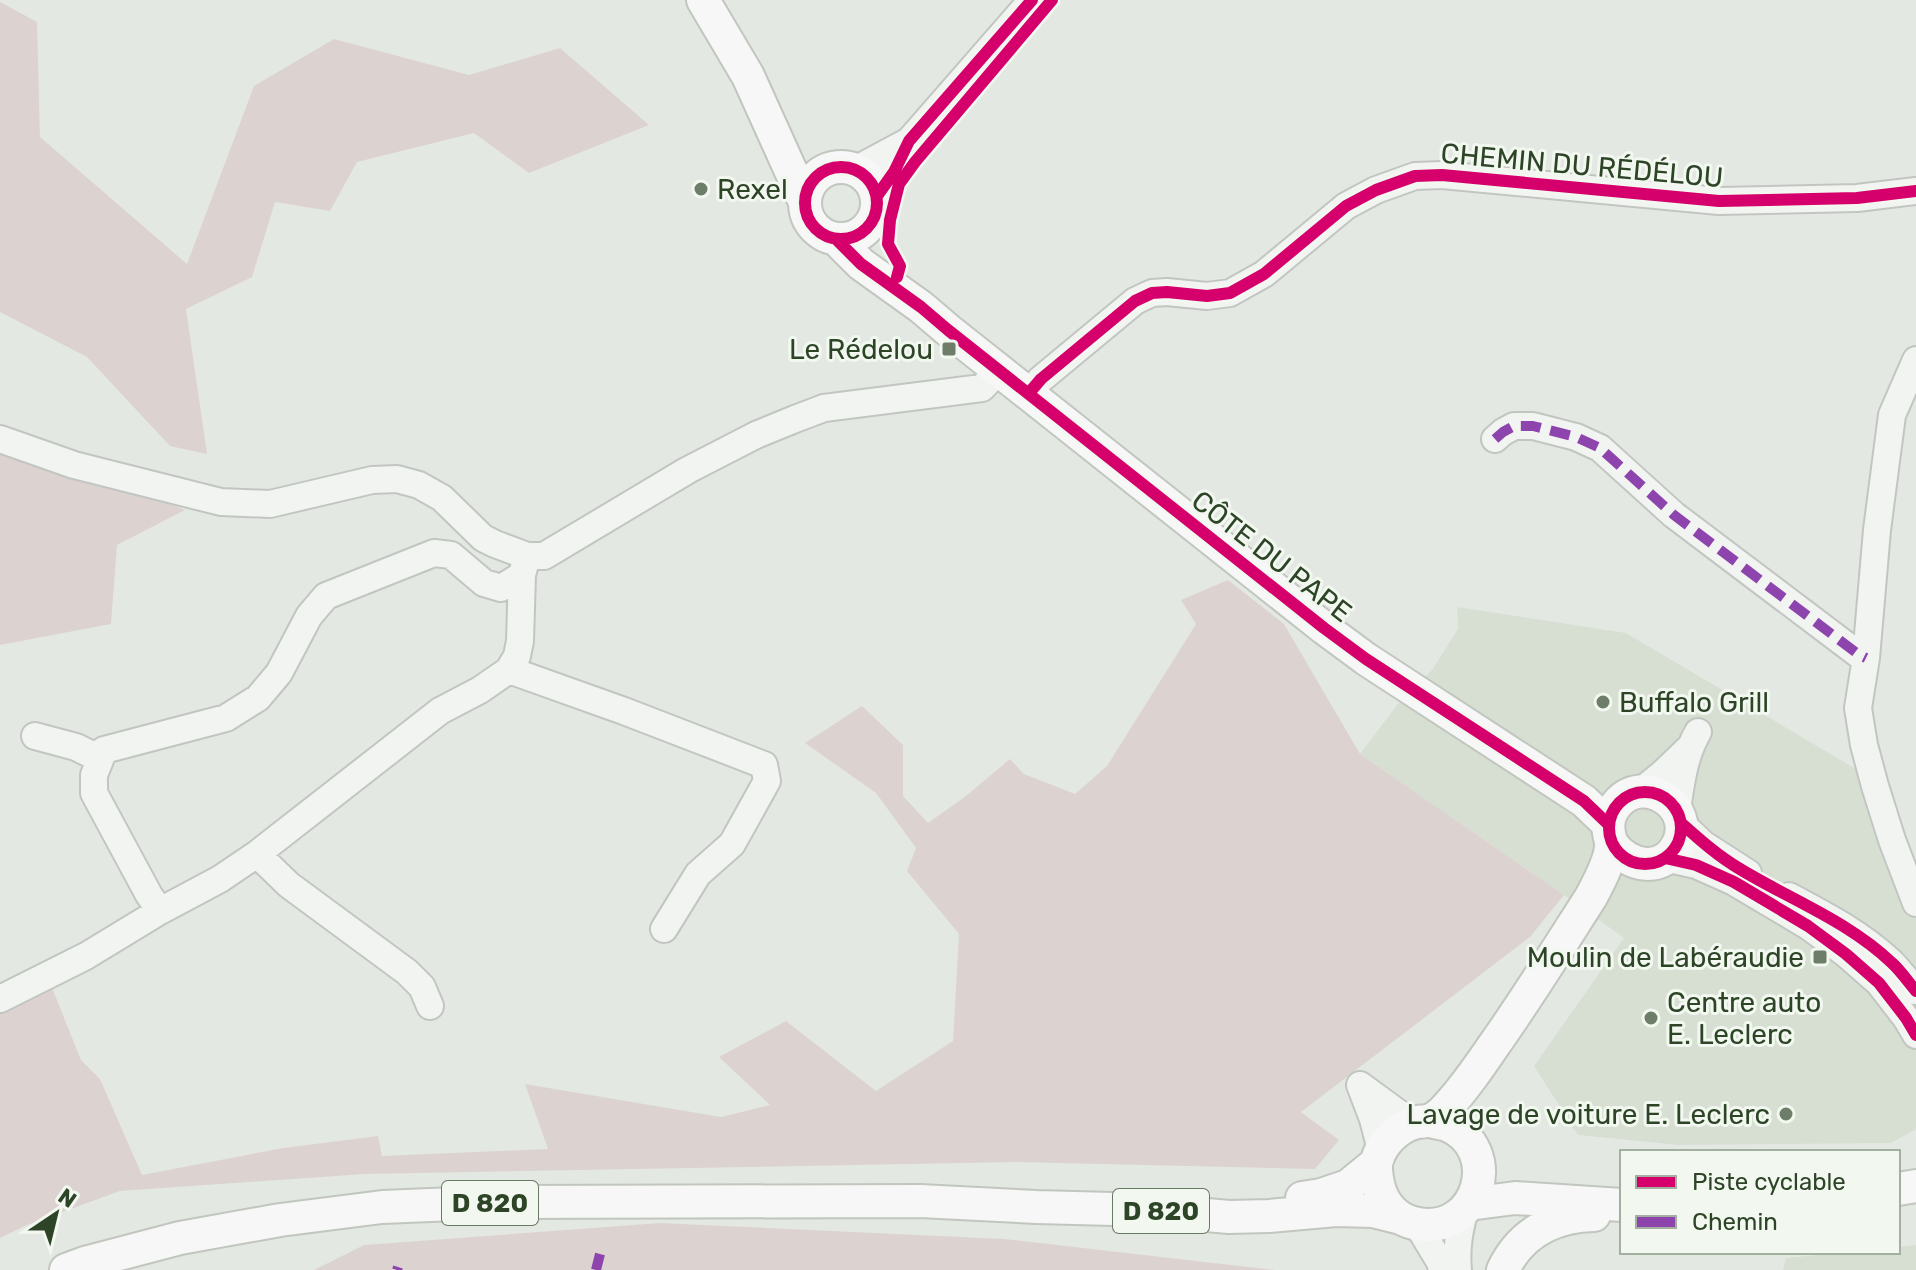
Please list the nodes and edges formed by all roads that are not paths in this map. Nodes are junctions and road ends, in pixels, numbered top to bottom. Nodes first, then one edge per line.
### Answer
1 (703, 0) edge
2 (1032, 0) edge
3 (770, 123) junction
4 (909, 141) junction
5 (849, 168) junction
6 (1916, 191) edge
7 (804, 200) junction
8 (874, 210) junction
9 (837, 240) junction
10 (921, 307) junction
11 (1916, 360) edge
12 (999, 370) junction
13 (1029, 393) junction
14 (0, 439) edge
15 (1495, 439) dead end
16 (525, 565) junction
17 (1866, 658) junction
18 (509, 670) junction
19 (1454, 716) junction
20 (35, 736) dead end
21 (100, 759) junction
22 (1634, 793) junction
23 (1679, 817) junction
24 (1610, 834) junction
25 (257, 854) junction
26 (1652, 861) junction
27 (1916, 903) edge
28 (160, 911) junction
29 (664, 929) dead end
30 (1916, 991) edge
31 (0, 999) edge
32 (430, 1006) dead end
33 (1916, 1035) edge
34 (1423, 1122) junction
35 (1475, 1154) junction
36 (1378, 1157) junction
37 (1620, 1186) edge
38 (920, 1201) junction
39 (1620, 1205) edge
40 (1467, 1207) junction
41 (1620, 1215) edge
42 (1409, 1221) junction
43 (66, 1270) edge
44 (1442, 1270) edge
45 (1458, 1270) edge
46 (1503, 1270) edge

1 - 3 main road
2 - 4 street
3 - 5 main road
3 - 7 main road
4 - 5 street
4 - 8 street
5 - 7 main road
5 - 8 main road
6 - 13 street, CHEMIN DU RÉDÉLOU
7 - 9 main road
8 - 9 main road
8 - 10 main road, CÔTE DU PAPE
9 - 10 main road, CÔTE DU PAPE
10 - 12 main road, CÔTE DU PAPE
11 - 17 street
12 - 13 main road, CÔTE DU PAPE
12 - 16 street
13 - 19 main road, CÔTE DU PAPE
14 - 16 street
15 - 17 street
16 - 18 street
16 - 21 street
17 - 27 street
18 - 25 street
18 - 29 street
19 - 22 main road, CÔTE DU PAPE
19 - 24 main road, CÔTE DU PAPE
20 - 21 street
21 - 28 street
22 - 23 main road
22 - 23 street
22 - 24 main road
23 - 26 main road
23 - 30 street
24 - 26 main road
24 - 34 main road
25 - 28 street
25 - 32 street
26 - 33 street
26 - 35 main road
28 - 31 street
34 - 35 main road
34 - 36 main road
34 - 36 street
35 - 37 main road
35 - 40 main road
36 - 38 main road, D 820
36 - 42 main road
38 - 42 main road, D 820
38 - 43 main road, D 820
39 - 40 main road
40 - 42 main road
40 - 45 street
41 - 46 main road
42 - 44 street

